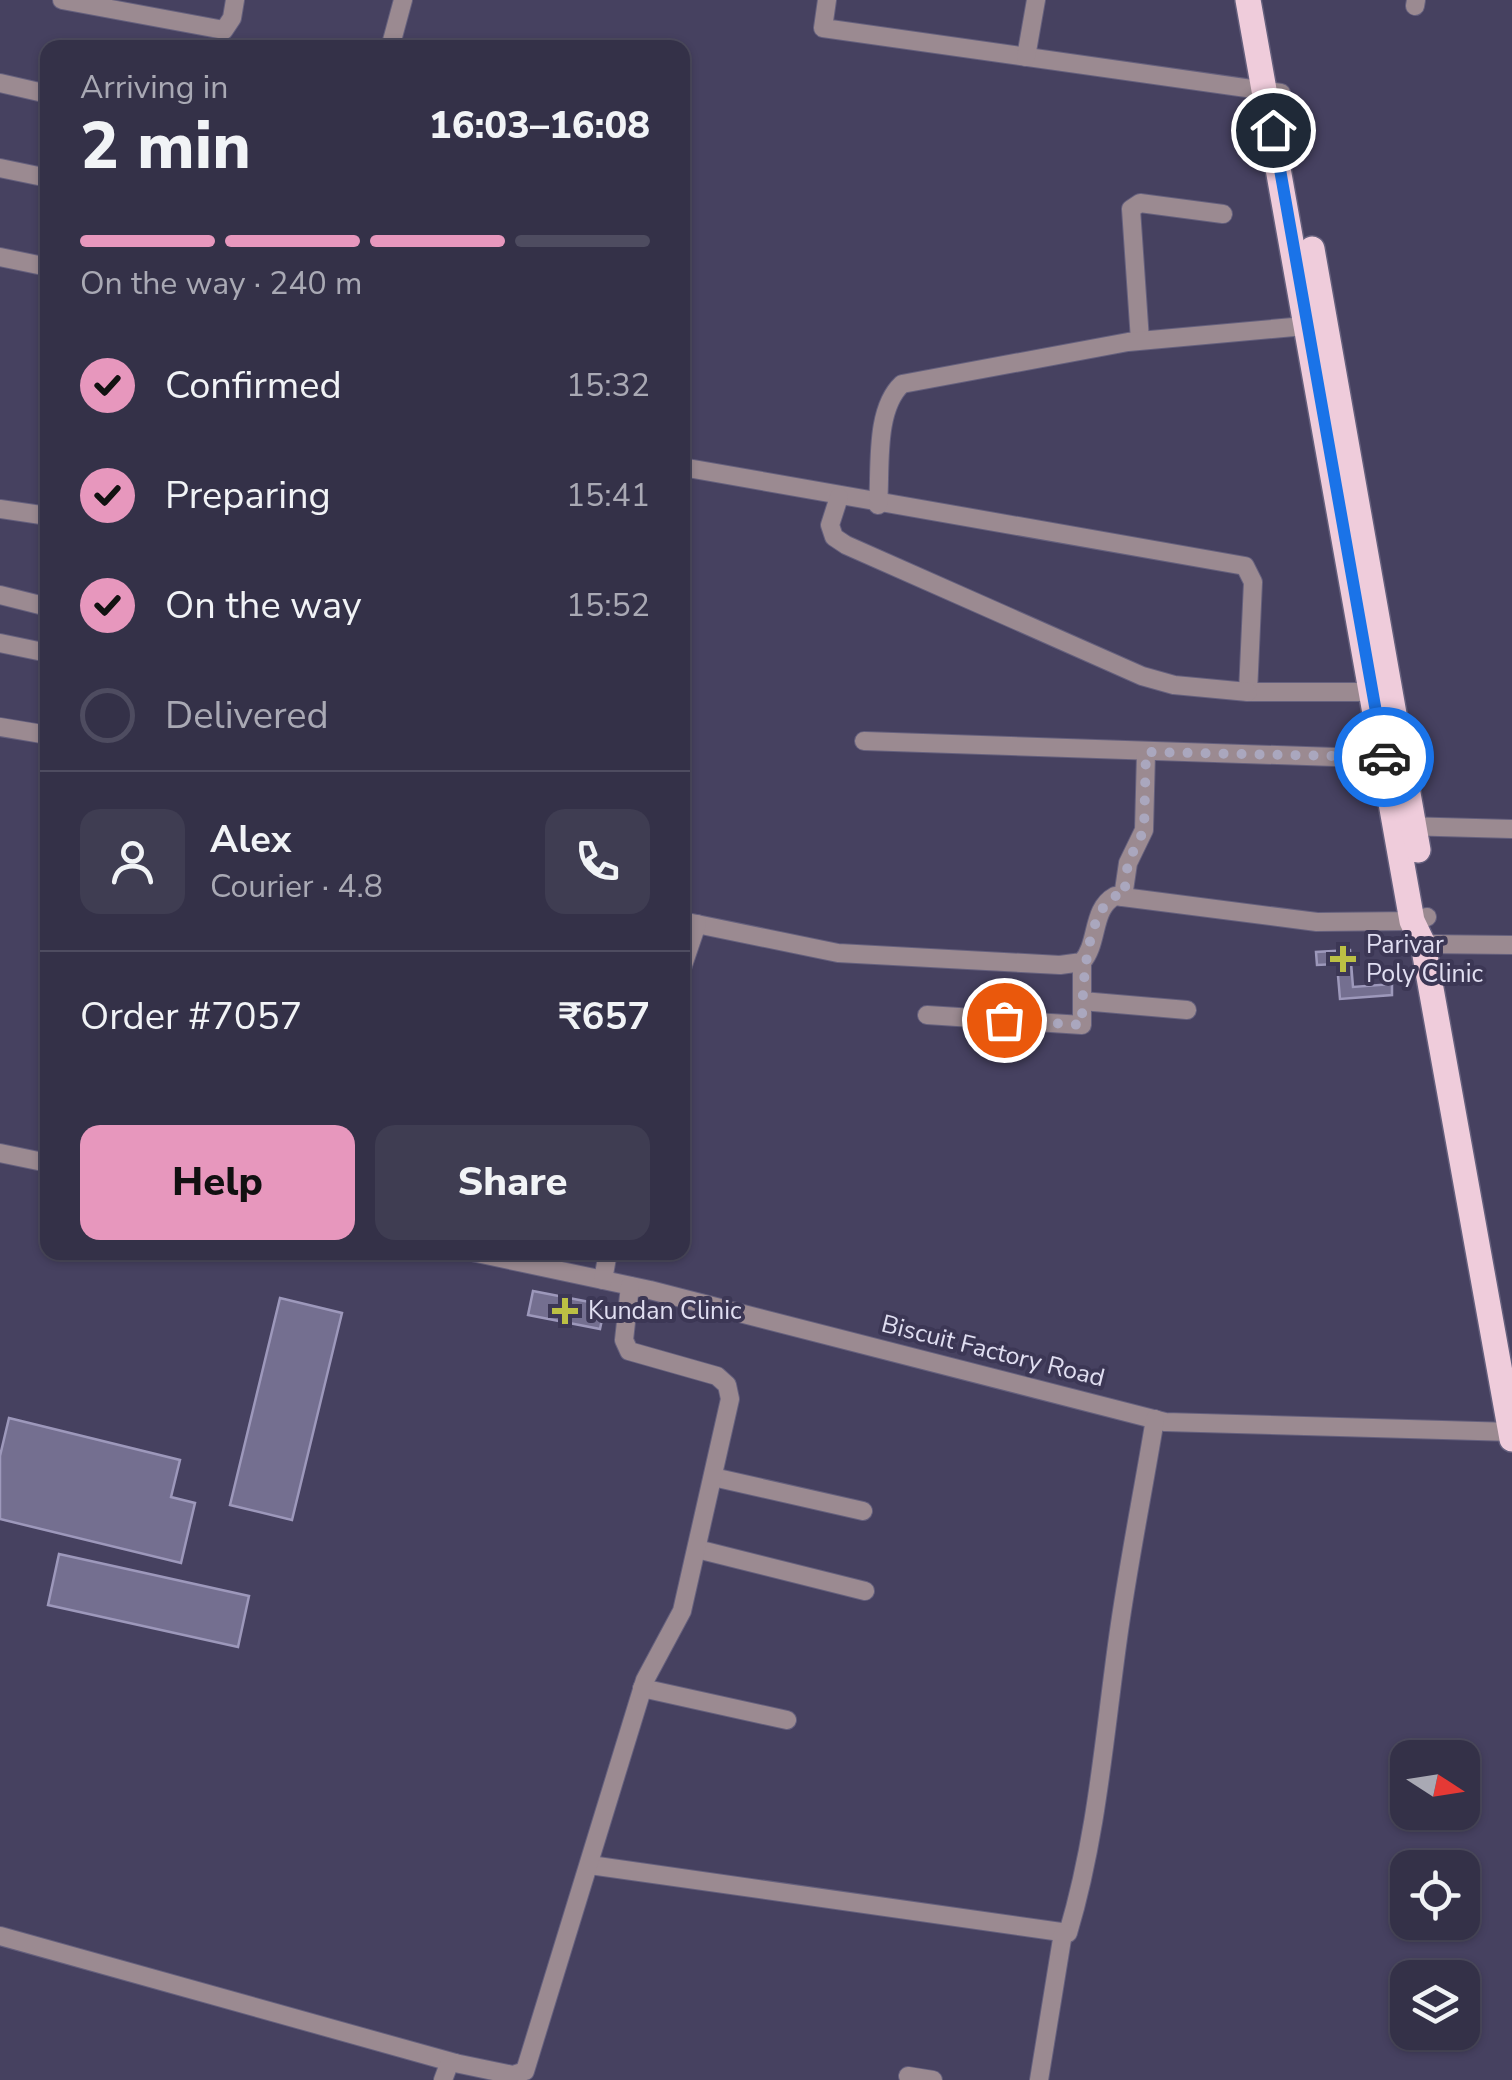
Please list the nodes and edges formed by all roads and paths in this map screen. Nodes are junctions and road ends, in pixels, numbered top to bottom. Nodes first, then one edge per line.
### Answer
1 (62, 0) edge
2 (235, 0) edge
3 (403, 0) edge
4 (827, 0) edge
5 (1036, 0) edge
6 (1248, 0) edge
7 (1263, 0) edge
8 (392, 40) edge
9 (1026, 57) junction
10 (0, 82) edge
11 (40, 92) edge
12 (1274, 92) junction
13 (0, 168) edge
14 (40, 176) edge
15 (1223, 214) dead end
16 (0, 257) edge
17 (40, 265) edge
18 (1317, 325) junction
19 (1140, 340) junction
20 (690, 469) edge
21 (839, 497) junction
22 (878, 505) junction
23 (0, 509) edge
24 (40, 515) edge
25 (0, 595) edge
26 (40, 605) edge
27 (0, 643) edge
28 (40, 650) edge
29 (1248, 692) junction
30 (1383, 692) junction
31 (0, 727) edge
32 (40, 734) edge
33 (864, 741) dead end
34 (1146, 752) junction
35 (1394, 759) junction
36 (1406, 826) junction
37 (1512, 830) edge
38 (1124, 896) junction
39 (690, 922) edge
40 (1421, 927) junction
41 (1512, 945) edge
42 (1082, 962) junction
43 (1082, 1002) junction
44 (1187, 1010) dead end
45 (927, 1015) dead end
46 (0, 1153) edge
47 (40, 1161) edge
48 (509, 1260) edge
49 (607, 1260) edge
50 (603, 1280) junction
51 (630, 1286) junction
52 (1155, 1419) junction
53 (1512, 1434) edge
54 (712, 1478) junction
55 (863, 1512) dead end
56 (696, 1549) junction
57 (865, 1591) dead end
58 (642, 1688) junction
59 (788, 1720) dead end
60 (590, 1865) junction
61 (1063, 1932) junction
62 (0, 1936) edge
63 (455, 2063) junction
64 (533, 2076) edge
65 (908, 2076) dead end
66 (443, 2080) edge
67 (934, 2080) edge
68 (1039, 2080) edge

1 - 2 street
3 - 8 street
4 - 9 street
5 - 9 street
6 - 12 main road
7 - 12 main road
9 - 12 street
10 - 11 street
12 - 18 main road
13 - 14 street
15 - 19 street
16 - 17 street
18 - 19 street
18 - 30 main road
19 - 22 street
20 - 21 street
21 - 22 street
21 - 29 street
22 - 29 street
23 - 24 street
25 - 26 street
27 - 28 street
29 - 30 street
30 - 35 main road
31 - 32 street
33 - 34 street
34 - 35 street
34 - 38 street
35 - 36 main road
36 - 37 street
36 - 40 main road
38 - 40 street
38 - 42 street
39 - 42 street
40 - 41 street
40 - 53 main road
42 - 43 street
43 - 44 street
43 - 45 street
46 - 47 street
48 - 50 street, Biscuit Factory Road
49 - 50 street
50 - 51 street, Biscuit Factory Road
51 - 52 street, Biscuit Factory Road
51 - 54 street
52 - 53 street, Biscuit Factory Road
52 - 61 street
54 - 55 street
54 - 56 street
56 - 57 street
56 - 58 street
58 - 59 street
58 - 60 street
60 - 61 street
60 - 64 street
61 - 68 street
62 - 63 street
63 - 64 street
63 - 66 street
65 - 67 street

